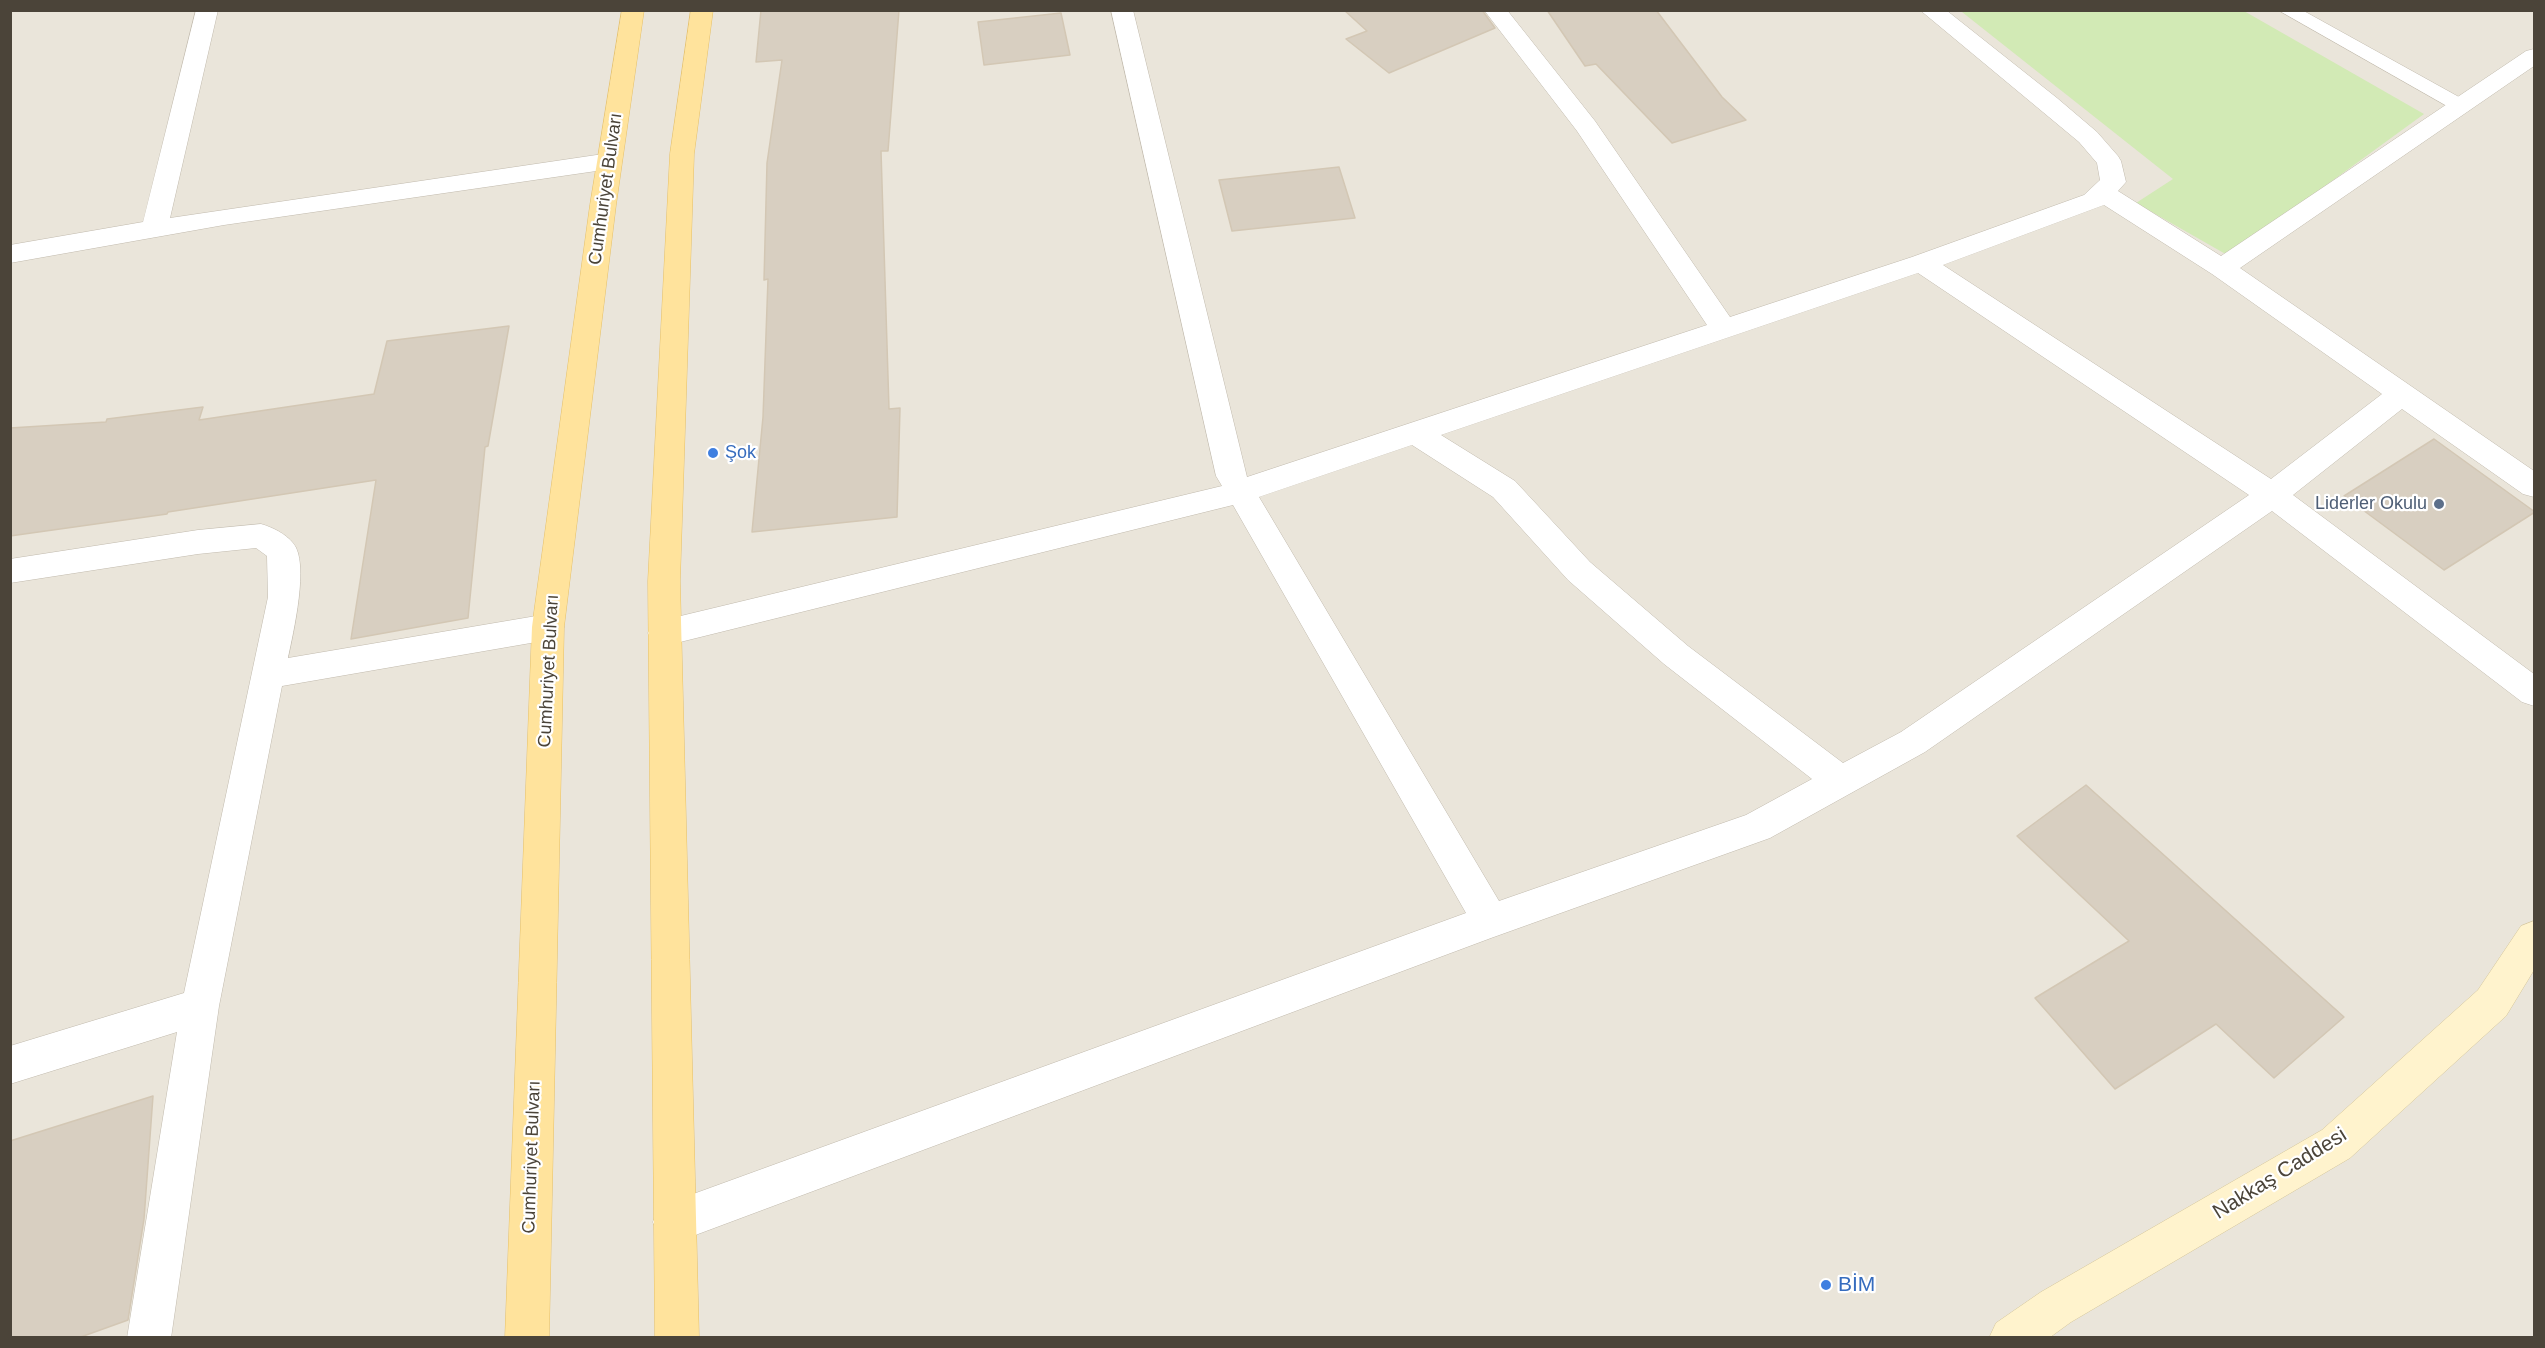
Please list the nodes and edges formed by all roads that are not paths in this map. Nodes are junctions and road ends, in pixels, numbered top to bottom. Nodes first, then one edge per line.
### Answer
1 (207, 10) edge
2 (633, 10) edge
3 (702, 10) edge
4 (1122, 10) edge
5 (1496, 10) edge
6 (1931, 10) edge
7 (2287, 10) edge
8 (2535, 56) edge
9 (2461, 106) junction
10 (610, 161) junction
11 (2102, 192) junction
12 (155, 228) junction
13 (10, 254) edge
14 (1921, 263) junction
15 (2221, 268) junction
16 (1725, 330) junction
17 (2402, 394) junction
18 (1416, 433) junction
19 (2535, 486) edge
20 (1240, 492) junction
21 (2272, 495) junction
22 (10, 571) edge
23 (548, 627) junction
24 (664, 633) junction
25 (268, 675) junction
26 (2535, 692) edge
27 (1840, 781) junction
28 (1491, 921) junction
29 (2535, 938) edge
30 (200, 1006) junction
31 (10, 1065) edge
32 (674, 1222) junction
33 (149, 1338) edge
34 (527, 1338) edge
35 (677, 1338) edge
36 (2011, 1338) edge

1 - 12 street
2 - 10 main road, Cumhuriyet Bulvarı
3 - 24 main road
4 - 20 street
5 - 16 street
6 - 11 street
7 - 9 lane
8 - 9 street
9 - 15 street
10 - 12 street
10 - 23 main road, Cumhuriyet Bulvarı
11 - 14 street
11 - 15 street
12 - 13 street
14 - 16 street
14 - 21 street
15 - 17 street
16 - 18 street
17 - 19 street
17 - 21 street
18 - 20 street
18 - 27 street
20 - 24 street
20 - 28 street
21 - 26 street
21 - 27 street
22 - 25 street
23 - 25 street
23 - 34 main road, Cumhuriyet Bulvarı
24 - 32 main road
25 - 30 street
27 - 28 street
28 - 32 street
29 - 36 street, Nakkaş Caddesi
30 - 31 street
30 - 33 street
32 - 35 main road

